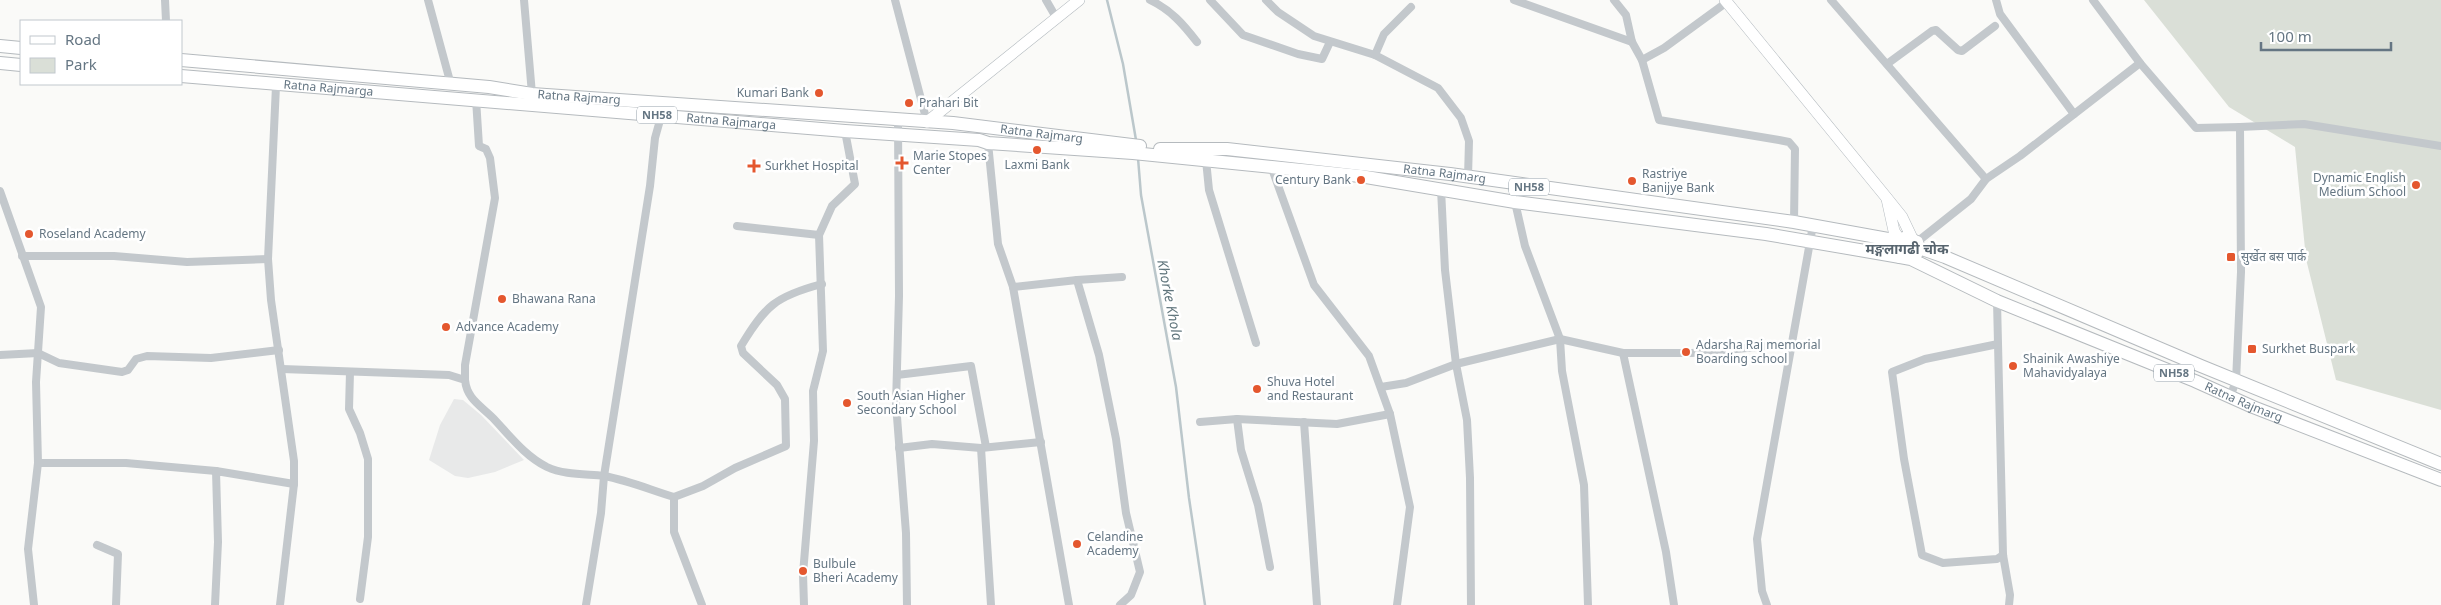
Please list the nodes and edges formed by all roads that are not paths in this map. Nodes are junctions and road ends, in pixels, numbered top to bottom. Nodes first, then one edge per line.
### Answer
1 (166, 0) edge
2 (428, 0) edge
3 (524, 0) edge
4 (895, 0) edge
5 (1046, 0) edge
6 (1079, 0) edge
7 (1150, 0) edge
8 (1210, 0) edge
9 (1266, 0) edge
10 (1514, 0) edge
11 (1614, 0) edge
12 (1831, 0) edge
13 (1996, 0) edge
14 (2093, 0) edge
15 (1726, 1) edge
16 (1411, 7) dead end
17 (1058, 19) junction
18 (166, 20) edge
19 (1995, 26) dead end
20 (1197, 42) dead end
21 (1330, 42) junction
22 (1632, 42) junction
23 (0, 46) edge
24 (20, 48) edge
25 (1375, 55) junction
26 (182, 60) edge
27 (1642, 60) junction
28 (2140, 62) junction
29 (0, 63) edge
30 (1887, 64) junction
31 (20, 65) edge
32 (182, 76) edge
33 (451, 85) junction
34 (276, 86) junction
35 (489, 87) junction
36 (532, 94) junction
37 (483, 100) junction
38 (664, 103) junction
39 (2074, 114) junction
40 (662, 116) junction
41 (898, 119) junction
42 (927, 122) junction
43 (953, 123) junction
44 (2240, 127) junction
45 (845, 131) junction
46 (897, 134) junction
47 (954, 138) junction
48 (988, 143) junction
49 (2441, 146) edge
50 (1131, 148) junction
51 (1160, 153) junction
52 (1206, 160) junction
53 (1271, 166) junction
54 (1468, 177) junction
55 (1986, 179) junction
56 (1442, 189) junction
57 (0, 191) edge
58 (1515, 202) junction
59 (1794, 222) junction
60 (1813, 225) junction
61 (736, 226) dead end
62 (819, 235) junction
63 (1810, 242) junction
64 (1908, 246) junction
65 (22, 256) junction
66 (268, 259) junction
67 (1122, 277) dead end
68 (1077, 280) junction
69 (822, 284) junction
70 (1013, 287) junction
71 (1997, 301) junction
72 (1560, 339) junction
73 (1256, 343) dead end
74 (1791, 344) junction
75 (1998, 344) junction
76 (279, 350) junction
77 (38, 353) junction
78 (1624, 353) junction
79 (0, 355) edge
80 (1456, 364) junction
81 (282, 369) junction
82 (350, 372) junction
83 (897, 375) junction
84 (464, 380) junction
85 (2236, 381) junction
86 (1381, 387) junction
87 (2230, 397) junction
88 (1390, 414) junction
89 (1237, 419) junction
90 (1200, 422) dead end
91 (1304, 422) junction
92 (1041, 442) junction
93 (899, 448) junction
94 (984, 448) junction
95 (38, 463) junction
96 (2441, 464) edge
97 (216, 471) junction
98 (604, 476) junction
99 (2441, 480) edge
100 (294, 484) junction
101 (674, 497) junction
102 (97, 544) dead end
103 (2002, 555) junction
104 (1270, 567) dead end
105 (1762, 591) junction
106 (360, 600) dead end
107 (34, 605) edge
108 (116, 605) edge
109 (214, 605) edge
110 (280, 605) edge
111 (586, 605) edge
112 (702, 605) edge
113 (804, 605) edge
114 (907, 605) edge
115 (991, 605) edge
116 (1069, 605) edge
117 (1120, 605) edge
118 (1317, 605) edge
119 (1397, 605) edge
120 (1470, 605) edge
121 (1588, 605) edge
122 (1674, 605) edge
123 (1761, 605) edge
124 (1767, 605) edge
125 (2009, 605) edge

1 - 18 street
2 - 33 street
3 - 36 street
4 - 42 street
5 - 17 street
6 - 17 main road
7 - 20 street
8 - 21 street
9 - 21 street
10 - 22 street
11 - 22 street
12 - 30 street
13 - 39 street
14 - 28 street
15 - 27 street
15 - 64 main road
16 - 25 street
17 - 42 main road
19 - 30 street
21 - 25 street
22 - 27 street
23 - 24 main road
25 - 54 street
26 - 33 main road, Ratna Rajmarg / NH58
27 - 59 street
28 - 39 street
28 - 44 street
29 - 31 main road
30 - 55 street
32 - 34 main road, Ratna Rajmarga / NH58
33 - 35 main road, Ratna Rajmarg / NH58
34 - 37 main road, Ratna Rajmarga / NH58
34 - 66 street
35 - 36 main road, Ratna Rajmarg / NH58
35 - 37 main road
36 - 38 main road, Ratna Rajmarg / NH58
37 - 40 main road, Ratna Rajmarga / NH58
37 - 84 street
38 - 40 street
38 - 41 main road, Ratna Rajmarg / NH58
39 - 55 street
40 - 45 main road, Ratna Rajmarga / NH58
40 - 98 street
41 - 42 main road, Ratna Rajmarg / NH58
41 - 46 street
42 - 43 main road, Ratna Rajmarg / NH58
43 - 47 main road
43 - 50 main road, Ratna Rajmarg / NH58
44 - 49 street
44 - 85 street
45 - 46 main road, Ratna Rajmarga / NH58
45 - 62 street
46 - 47 main road, Ratna Rajmarga / NH58
46 - 83 street
47 - 48 main road, Ratna Rajmarga / NH58
48 - 50 main road, Ratna Rajmarga / NH58
48 - 70 street
50 - 51 main road, Ratna Rajmarg / NH58
51 - 52 main road, Ratna Rajmarg / NH58
51 - 54 main road, Ratna Rajmarg / NH58
52 - 53 main road, Ratna Rajmarg / NH58
52 - 73 street
53 - 56 main road, Ratna Rajmarg / NH58
53 - 86 street
54 - 59 main road, Ratna Rajmarg / NH58
55 - 64 street
56 - 58 main road, Ratna Rajmarg / NH58
56 - 80 street
57 - 65 street
58 - 63 main road, Ratna Rajmarg / NH58
58 - 72 street
59 - 60 main road, Ratna Rajmarg / NH58
60 - 63 street
60 - 64 main road, Ratna Rajmarg / NH58
61 - 62 street
62 - 69 street
63 - 64 main road, Ratna Rajmarg / NH58
63 - 74 street
64 - 71 main road, Ratna Rajmarg / NH58
64 - 85 main road, Ratna Rajmarg / NH58
65 - 66 street
65 - 77 street
66 - 76 street
67 - 68 street
68 - 70 street
68 - 117 street
69 - 101 street
69 - 113 street
70 - 92 street
71 - 75 street
71 - 87 main road, Ratna Rajmarg / NH58
72 - 78 street
72 - 80 street
72 - 121 street
74 - 78 street
74 - 105 street
75 - 103 street
75 - 103 street
76 - 77 street
76 - 81 street
77 - 79 street
77 - 95 street
78 - 122 street
80 - 86 street
80 - 120 street
81 - 82 street
81 - 100 street
82 - 84 street
82 - 106 street
83 - 93 street
83 - 94 street
84 - 98 street
85 - 87 street
85 - 96 main road, Ratna Rajmarg / NH58
86 - 88 street
87 - 99 main road, Ratna Rajmarg / NH58
88 - 91 street
88 - 119 street
89 - 90 street
89 - 91 street
89 - 104 street
91 - 118 street
92 - 94 street
92 - 116 street
93 - 94 street
93 - 114 street
94 - 115 street
95 - 97 street
95 - 107 street
97 - 100 street
97 - 109 street
98 - 101 street
98 - 111 street
100 - 110 street
101 - 112 street
102 - 108 street
103 - 125 street
105 - 123 street
105 - 124 street

